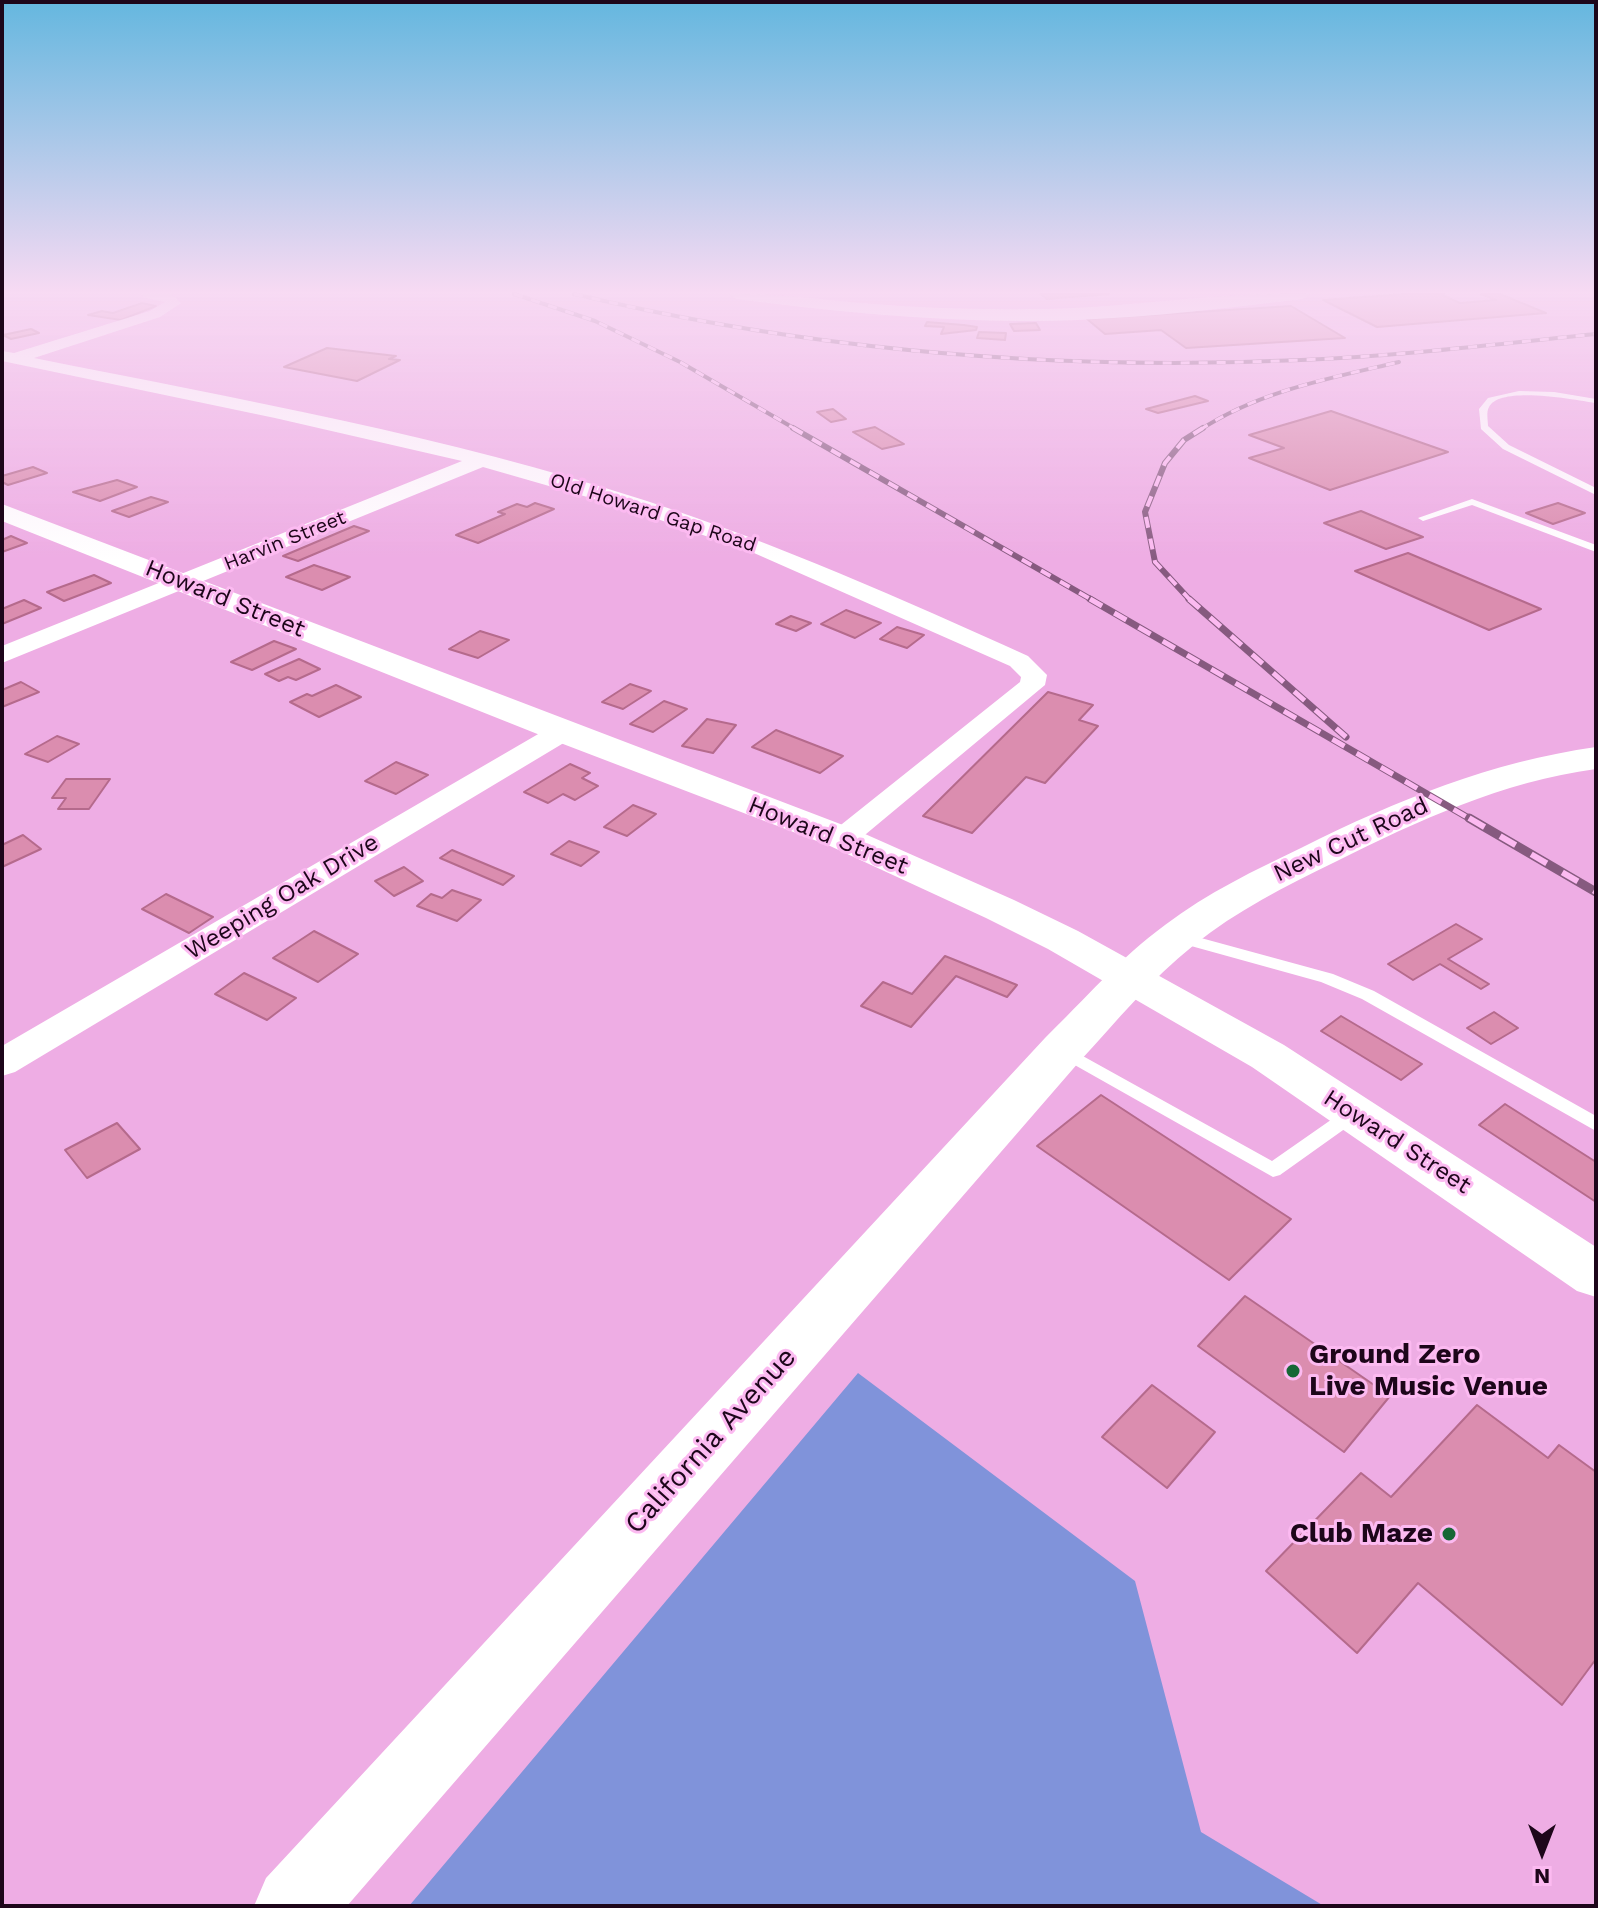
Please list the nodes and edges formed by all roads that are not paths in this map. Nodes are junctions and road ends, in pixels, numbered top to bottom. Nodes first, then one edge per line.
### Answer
1 (134, 383) edge
2 (1596, 401) edge
3 (480, 461) junction
4 (1596, 492) edge
5 (2, 512) edge
6 (1423, 518) dead end
7 (1596, 549) edge
8 (183, 583) junction
9 (2, 655) edge
10 (562, 732) junction
11 (1596, 758) edge
12 (843, 838) junction
13 (1178, 937) junction
14 (1131, 977) junction
15 (1062, 1050) junction
16 (2, 1063) edge
17 (1354, 1113) junction
18 (1596, 1124) edge
19 (1596, 1275) edge
20 (294, 1906) edge

1 - 3 street, Old Howard Gap Road
2 - 4 lane
3 - 8 street, Harvin Street
3 - 12 street, Old Howard Gap Road
5 - 8 street, Howard Street
6 - 7 lane
8 - 9 street, Harvin Street
8 - 10 street, Howard Street
10 - 12 street, Howard Street
10 - 16 street, Weeping Oak Drive
11 - 13 main road, New Cut Road
12 - 14 street, Howard Street
13 - 14 main road, New Cut Road
13 - 18 lane
14 - 15 main road, California Avenue
14 - 17 street, Howard Street
15 - 17 lane
15 - 20 main road, California Avenue
17 - 19 street, Howard Street

